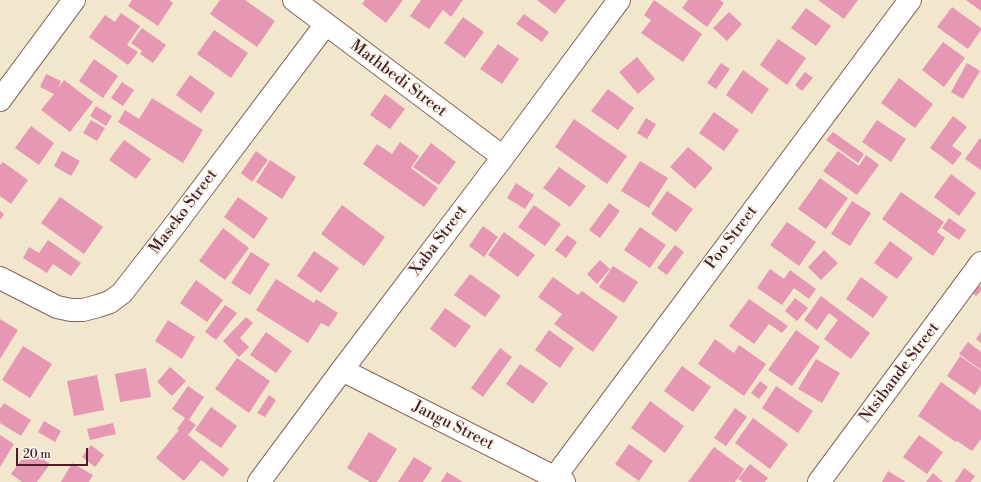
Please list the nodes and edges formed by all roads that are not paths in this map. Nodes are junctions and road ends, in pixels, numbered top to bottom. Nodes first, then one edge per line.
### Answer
1 (74, 0) edge
2 (294, 0) edge
3 (620, 0) edge
4 (910, 0) edge
5 (326, 24) junction
6 (0, 100) edge
7 (503, 157) junction
8 (981, 263) edge
9 (0, 278) edge
10 (342, 370) junction
11 (559, 479) edge
12 (259, 482) edge
13 (819, 482) edge

1 - 6 street
2 - 5 street, Mathbedi Street
3 - 7 street, Xaba Street
4 - 11 street, Poo Street
5 - 7 street, Mathbedi Street
5 - 9 street, Maseko Street
7 - 10 street, Xaba Street
8 - 13 street, Ntsibande Street
10 - 11 street, Jangu Street
10 - 12 street, Xaba Street

